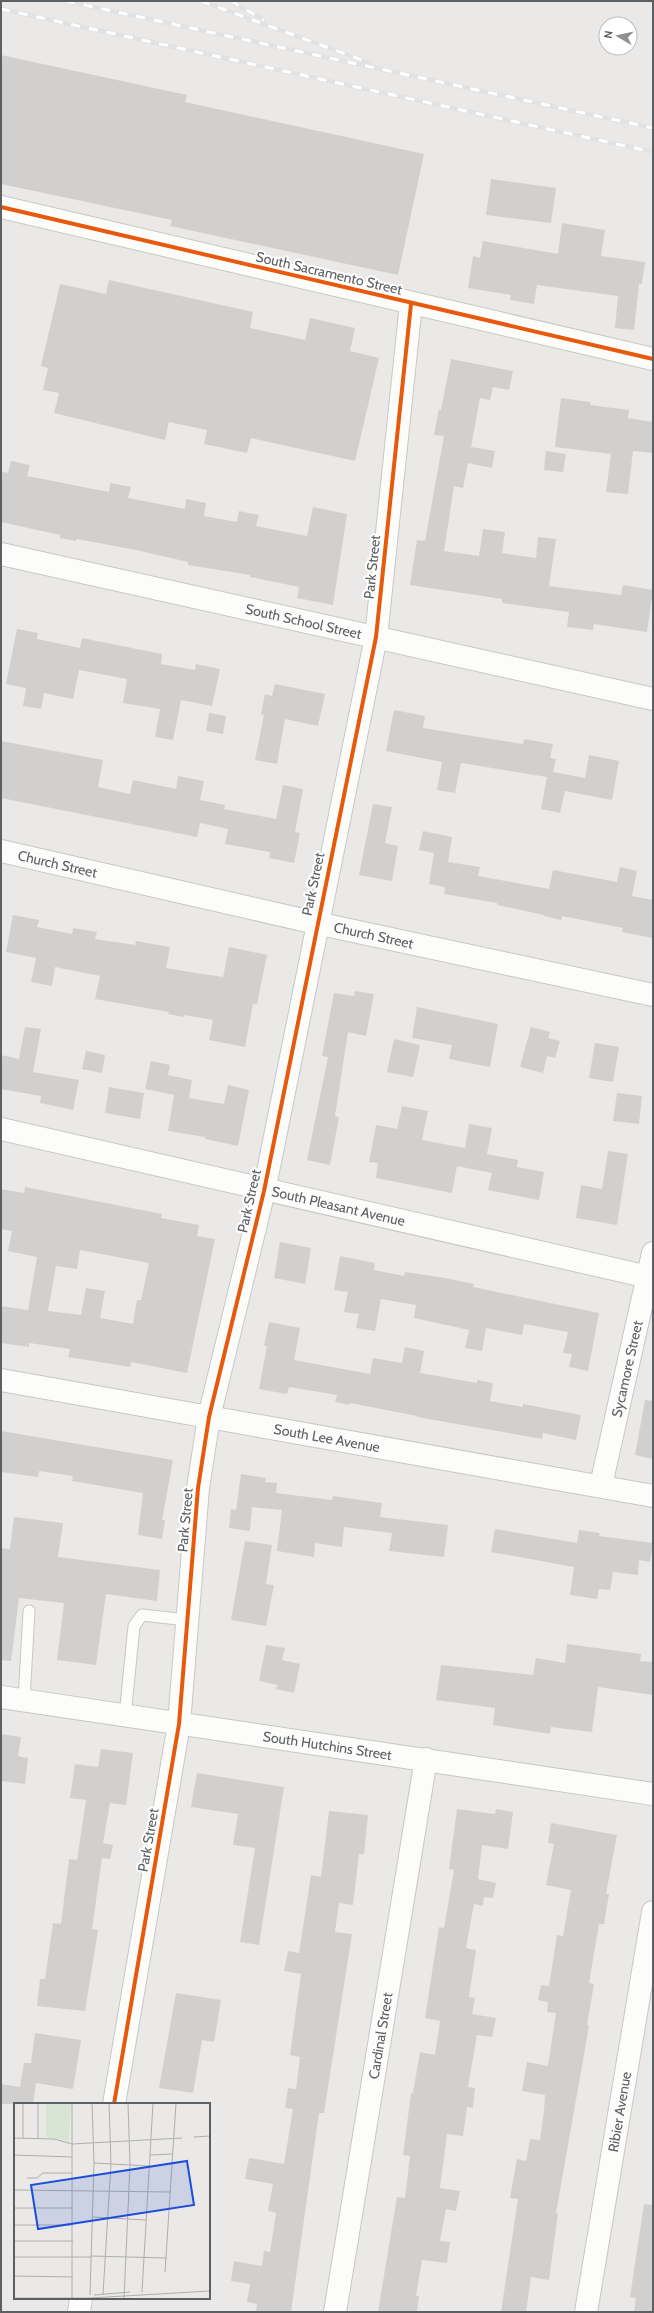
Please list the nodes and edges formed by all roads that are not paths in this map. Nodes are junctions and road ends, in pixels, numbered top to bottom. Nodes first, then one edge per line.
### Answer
1 (1, 207) edge
2 (411, 304) junction
3 (653, 359) edge
4 (1, 554) edge
5 (376, 637) junction
6 (653, 699) edge
7 (1, 851) edge
8 (316, 923) junction
9 (653, 995) edge
10 (1, 1129) edge
11 (264, 1191) junction
12 (653, 1253) edge
13 (650, 1277) edge
14 (1, 1380) edge
15 (209, 1417) junction
16 (601, 1485) junction
17 (653, 1496) edge
18 (29, 1611) dead end
19 (187, 1620) junction
20 (1, 1697) edge
21 (24, 1700) junction
22 (125, 1716) junction
23 (179, 1724) junction
24 (426, 1759) junction
25 (653, 1794) edge
26 (653, 1912) edge
27 (114, 2103) edge
28 (81, 2299) edge
29 (79, 2312) edge
30 (335, 2312) edge
31 (586, 2312) edge

1 - 2 street, South Sacramento Street
2 - 3 street, South Sacramento Street
2 - 5 street, Park Street
4 - 5 street, South School Street
5 - 6 street, South School Street
5 - 8 street, Park Street
7 - 8 street, Church Street
8 - 9 street, Church Street
8 - 11 street, Park Street
10 - 11 street, South Pleasant Avenue
11 - 13 street, South Pleasant Avenue
11 - 15 street, Park Street
12 - 13 street, Sycamore Street
13 - 16 street, Sycamore Street
14 - 15 street, South Lee Avenue
15 - 16 street, South Lee Avenue
15 - 19 street, Park Street
16 - 17 street, South Lee Avenue
18 - 21 lane
19 - 22 lane
19 - 23 street, Park Street
20 - 21 street, South Hutchins Street
21 - 22 street, South Hutchins Street
22 - 23 street, South Hutchins Street
23 - 24 street, South Hutchins Street
23 - 27 street, Park Street
24 - 25 street, South Hutchins Street
24 - 30 street, Cardinal Street
26 - 31 street, Ribier Avenue
28 - 29 street

